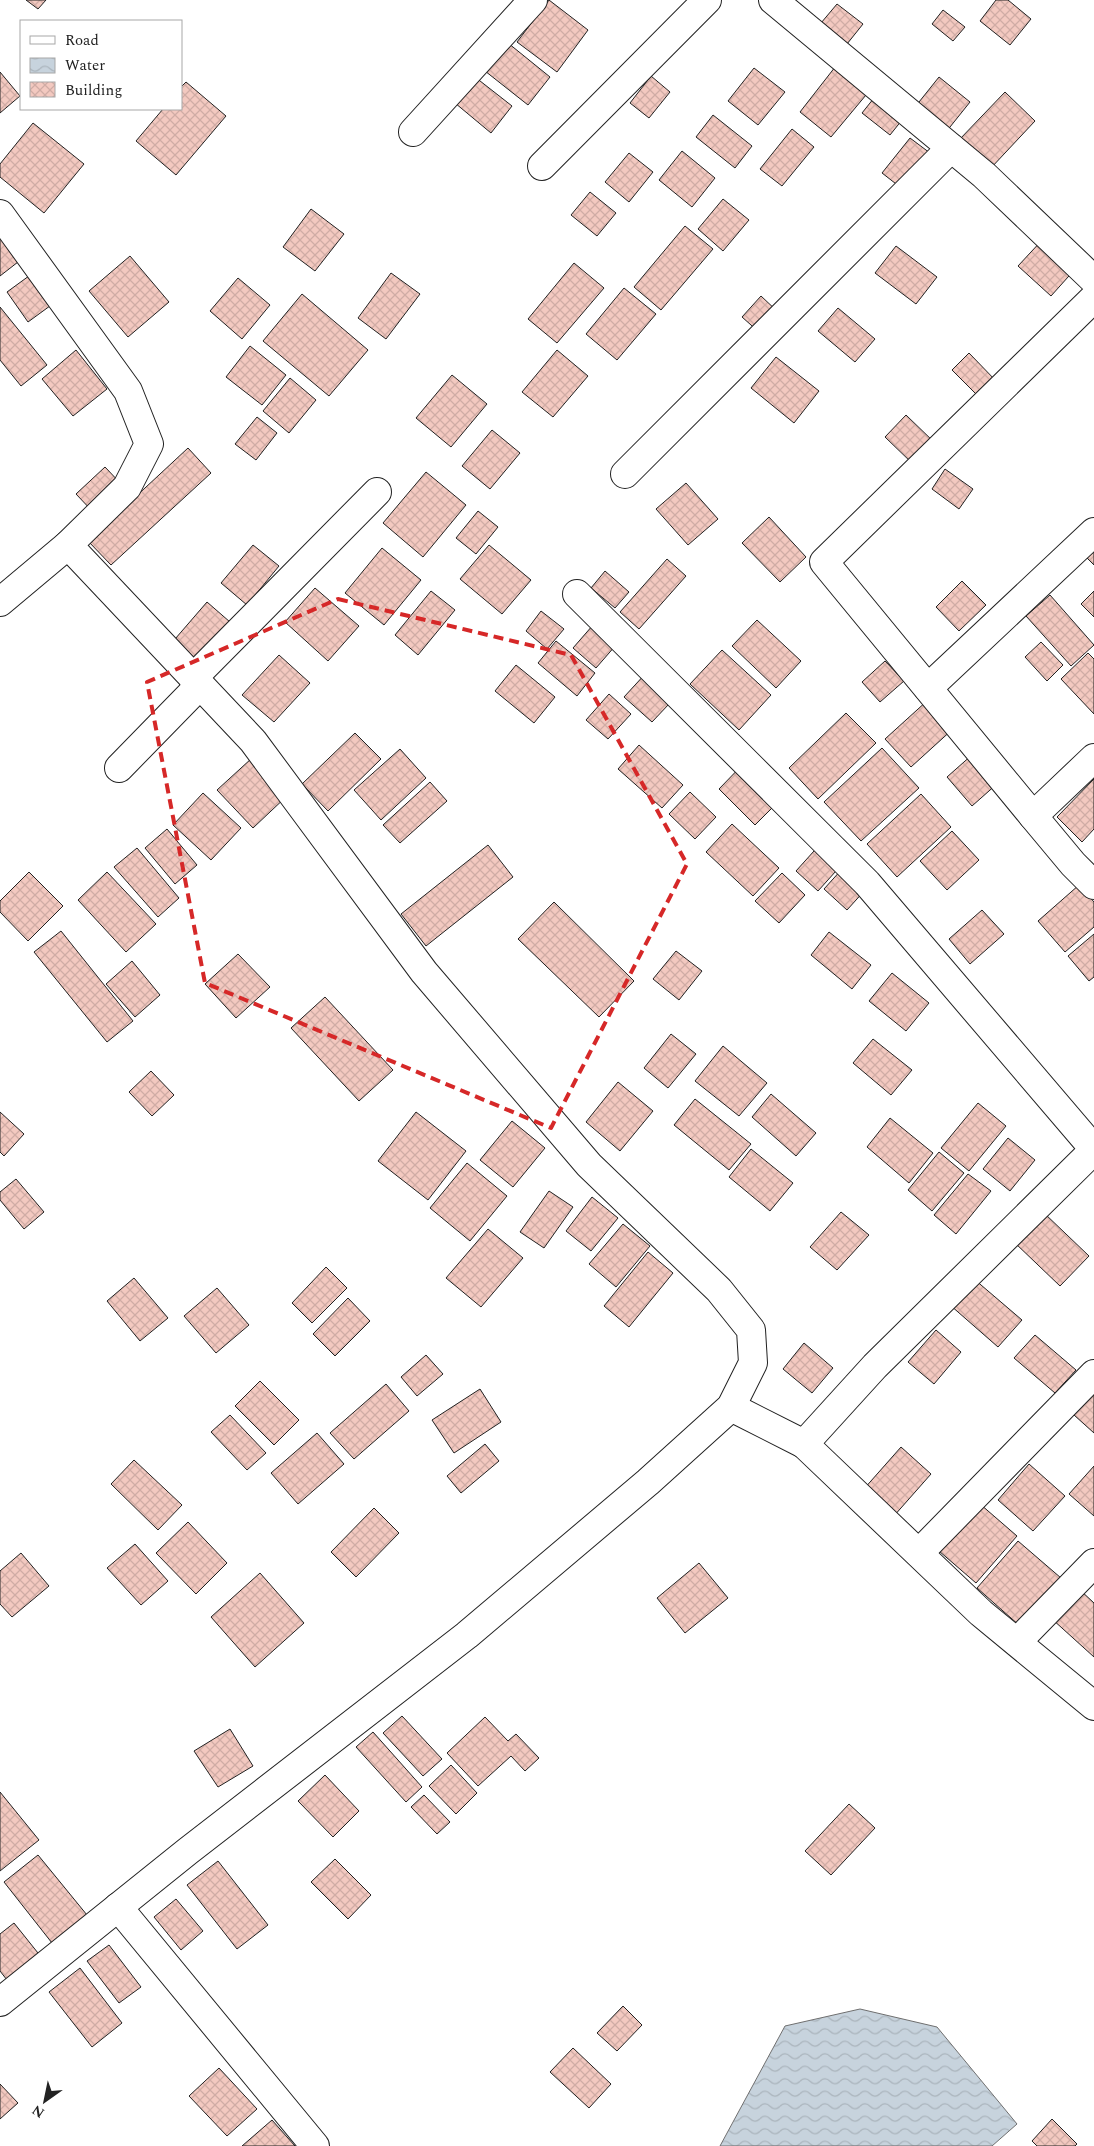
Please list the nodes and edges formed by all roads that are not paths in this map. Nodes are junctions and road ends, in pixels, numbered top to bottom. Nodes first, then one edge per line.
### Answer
1 (533, 0) edge
2 (707, 0) edge
3 (773, 0) edge
4 (413, 132) dead end
5 (952, 148) junction
6 (542, 166) dead end
7 (0, 214) edge
8 (1094, 280) edge
9 (1094, 298) edge
10 (625, 474) dead end
11 (378, 492) dead end
12 (1094, 532) edge
13 (68, 545) junction
14 (577, 594) dead end
15 (0, 602) edge
16 (197, 681) junction
17 (928, 688) junction
18 (1094, 758) edge
19 (119, 768) dead end
20 (1032, 816) junction
21 (1094, 885) edge
22 (1094, 1150) edge
23 (1094, 1374) edge
24 (731, 1407) junction
25 (804, 1444) junction
26 (919, 1553) junction
27 (1094, 1563) edge
28 (1017, 1642) junction
29 (1094, 1706) edge
30 (118, 1907) junction
31 (0, 2002) edge
32 (315, 2146) edge

1 - 4 street
2 - 6 street
3 - 5 street
5 - 8 street
5 - 10 street
7 - 13 street
9 - 17 street
11 - 16 street
12 - 17 street
13 - 15 street
13 - 16 street
14 - 22 street
16 - 19 street
16 - 24 street
17 - 20 street
18 - 20 street
20 - 21 street
22 - 25 street
23 - 26 street
24 - 25 street
24 - 30 street
25 - 26 street
26 - 28 street
27 - 28 street
28 - 29 street
30 - 31 street
30 - 32 street

